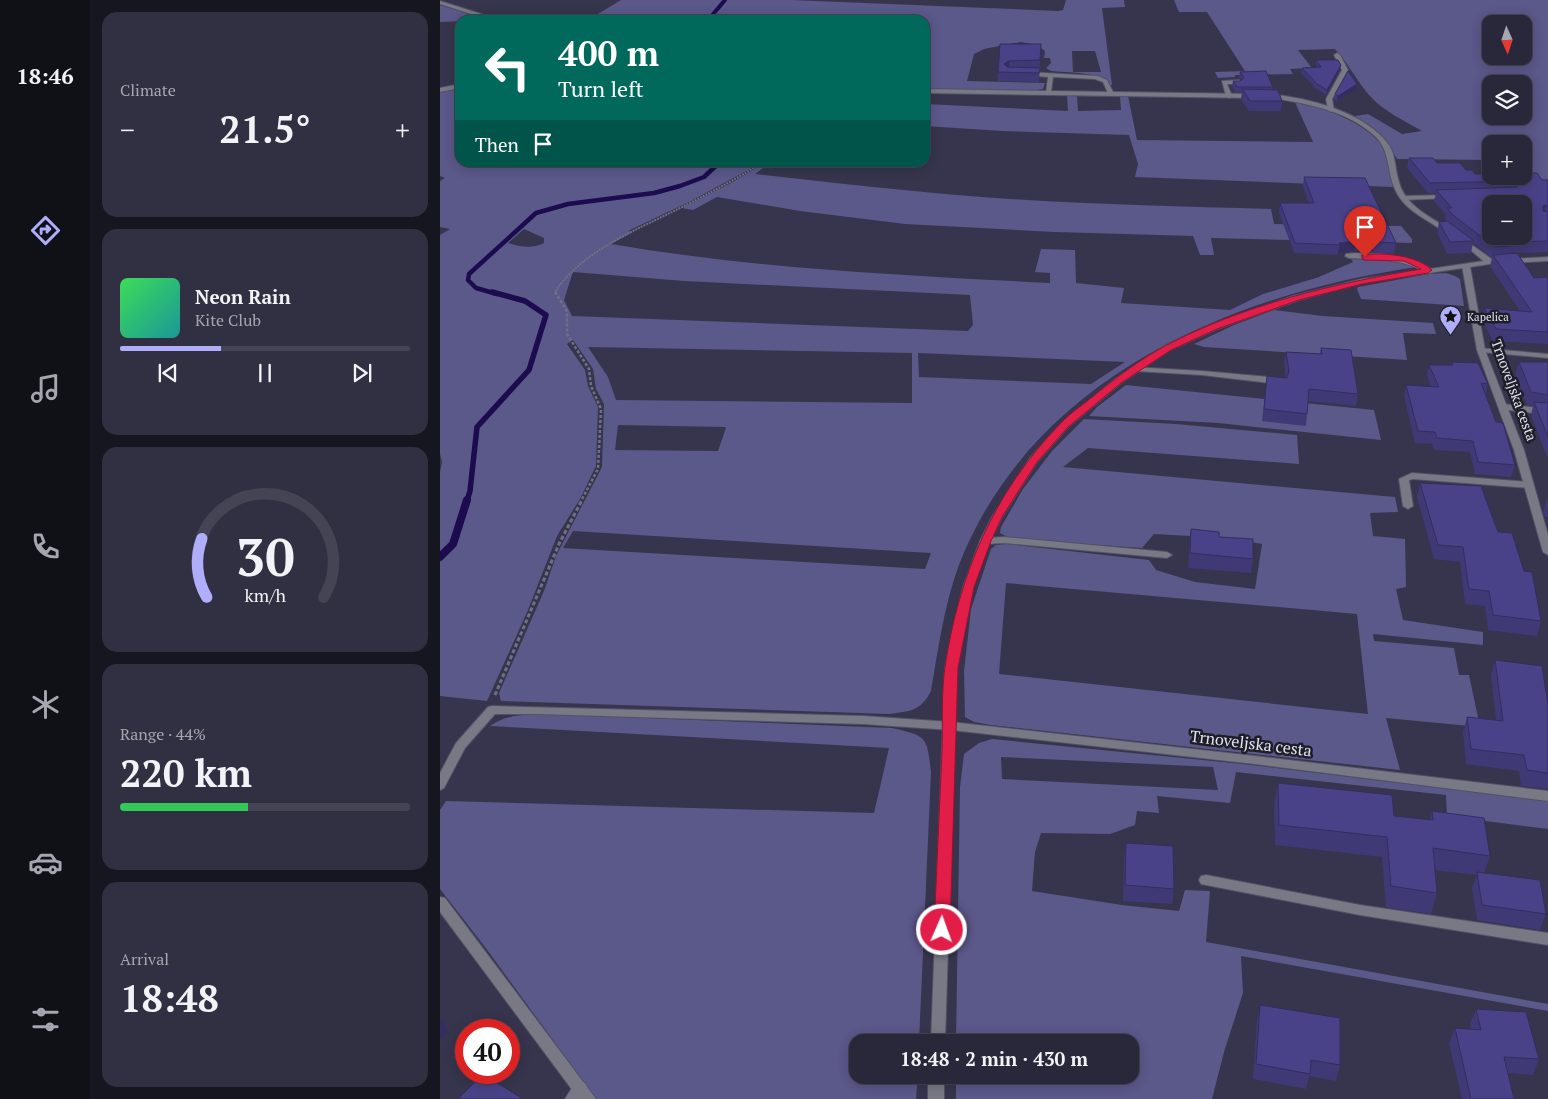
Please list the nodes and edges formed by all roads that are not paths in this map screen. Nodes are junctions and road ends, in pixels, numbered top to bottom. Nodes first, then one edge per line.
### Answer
1 (440, 2) edge
2 (480, 15) edge
3 (1337, 55) dead end
4 (1018, 74) edge
5 (1051, 74) junction
6 (1239, 82) edge
7 (455, 87) edge
8 (440, 90) edge
9 (930, 90) edge
10 (1048, 92) junction
11 (1111, 94) junction
12 (1230, 96) junction
13 (1331, 110) junction
14 (1453, 196) edge
15 (1403, 198) junction
16 (1454, 233) edge
17 (1460, 238) edge
18 (1349, 256) dead end
19 (1548, 259) edge
20 (1490, 262) junction
21 (1466, 266) junction
22 (1428, 270) junction
23 (1481, 350) junction
24 (1548, 356) edge
25 (1135, 369) junction
26 (1282, 382) edge
27 (1503, 407) junction
28 (1548, 412) edge
29 (1529, 485) junction
30 (1408, 506) dead end
31 (1543, 520) edge
32 (985, 541) junction
33 (1548, 552) edge
34 (1167, 555) dead end
35 (951, 726) junction
36 (440, 785) edge
37 (1548, 796) edge
38 (1206, 880) dead end
39 (440, 902) edge
40 (1548, 939) edge
41 (938, 1034) edge
42 (936, 1084) edge
43 (580, 1095) edge
44 (936, 1099) edge

1 - 2 street
3 - 13 street
4 - 5 street
5 - 10 street
5 - 11 street
6 - 12 street
7 - 8 street
9 - 10 street
10 - 11 street
11 - 12 street
12 - 13 street
13 - 15 street
14 - 15 street
15 - 16 street
17 - 20 street
18 - 22 street
19 - 20 street
20 - 21 street
21 - 22 street
21 - 23 street, Trnoveljska cesta
22 - 25 street
23 - 24 street
23 - 27 street, Trnoveljska cesta
25 - 26 street
25 - 32 street
27 - 28 street
27 - 29 street, Trnoveljska cesta
29 - 30 street
29 - 31 street, Trnoveljska cesta
31 - 33 street, Trnoveljska cesta
32 - 34 street
32 - 35 street
35 - 36 street, Trnoveljska cesta
35 - 37 street, Trnoveljska cesta
35 - 41 street
38 - 40 street
39 - 43 street
42 - 44 street

